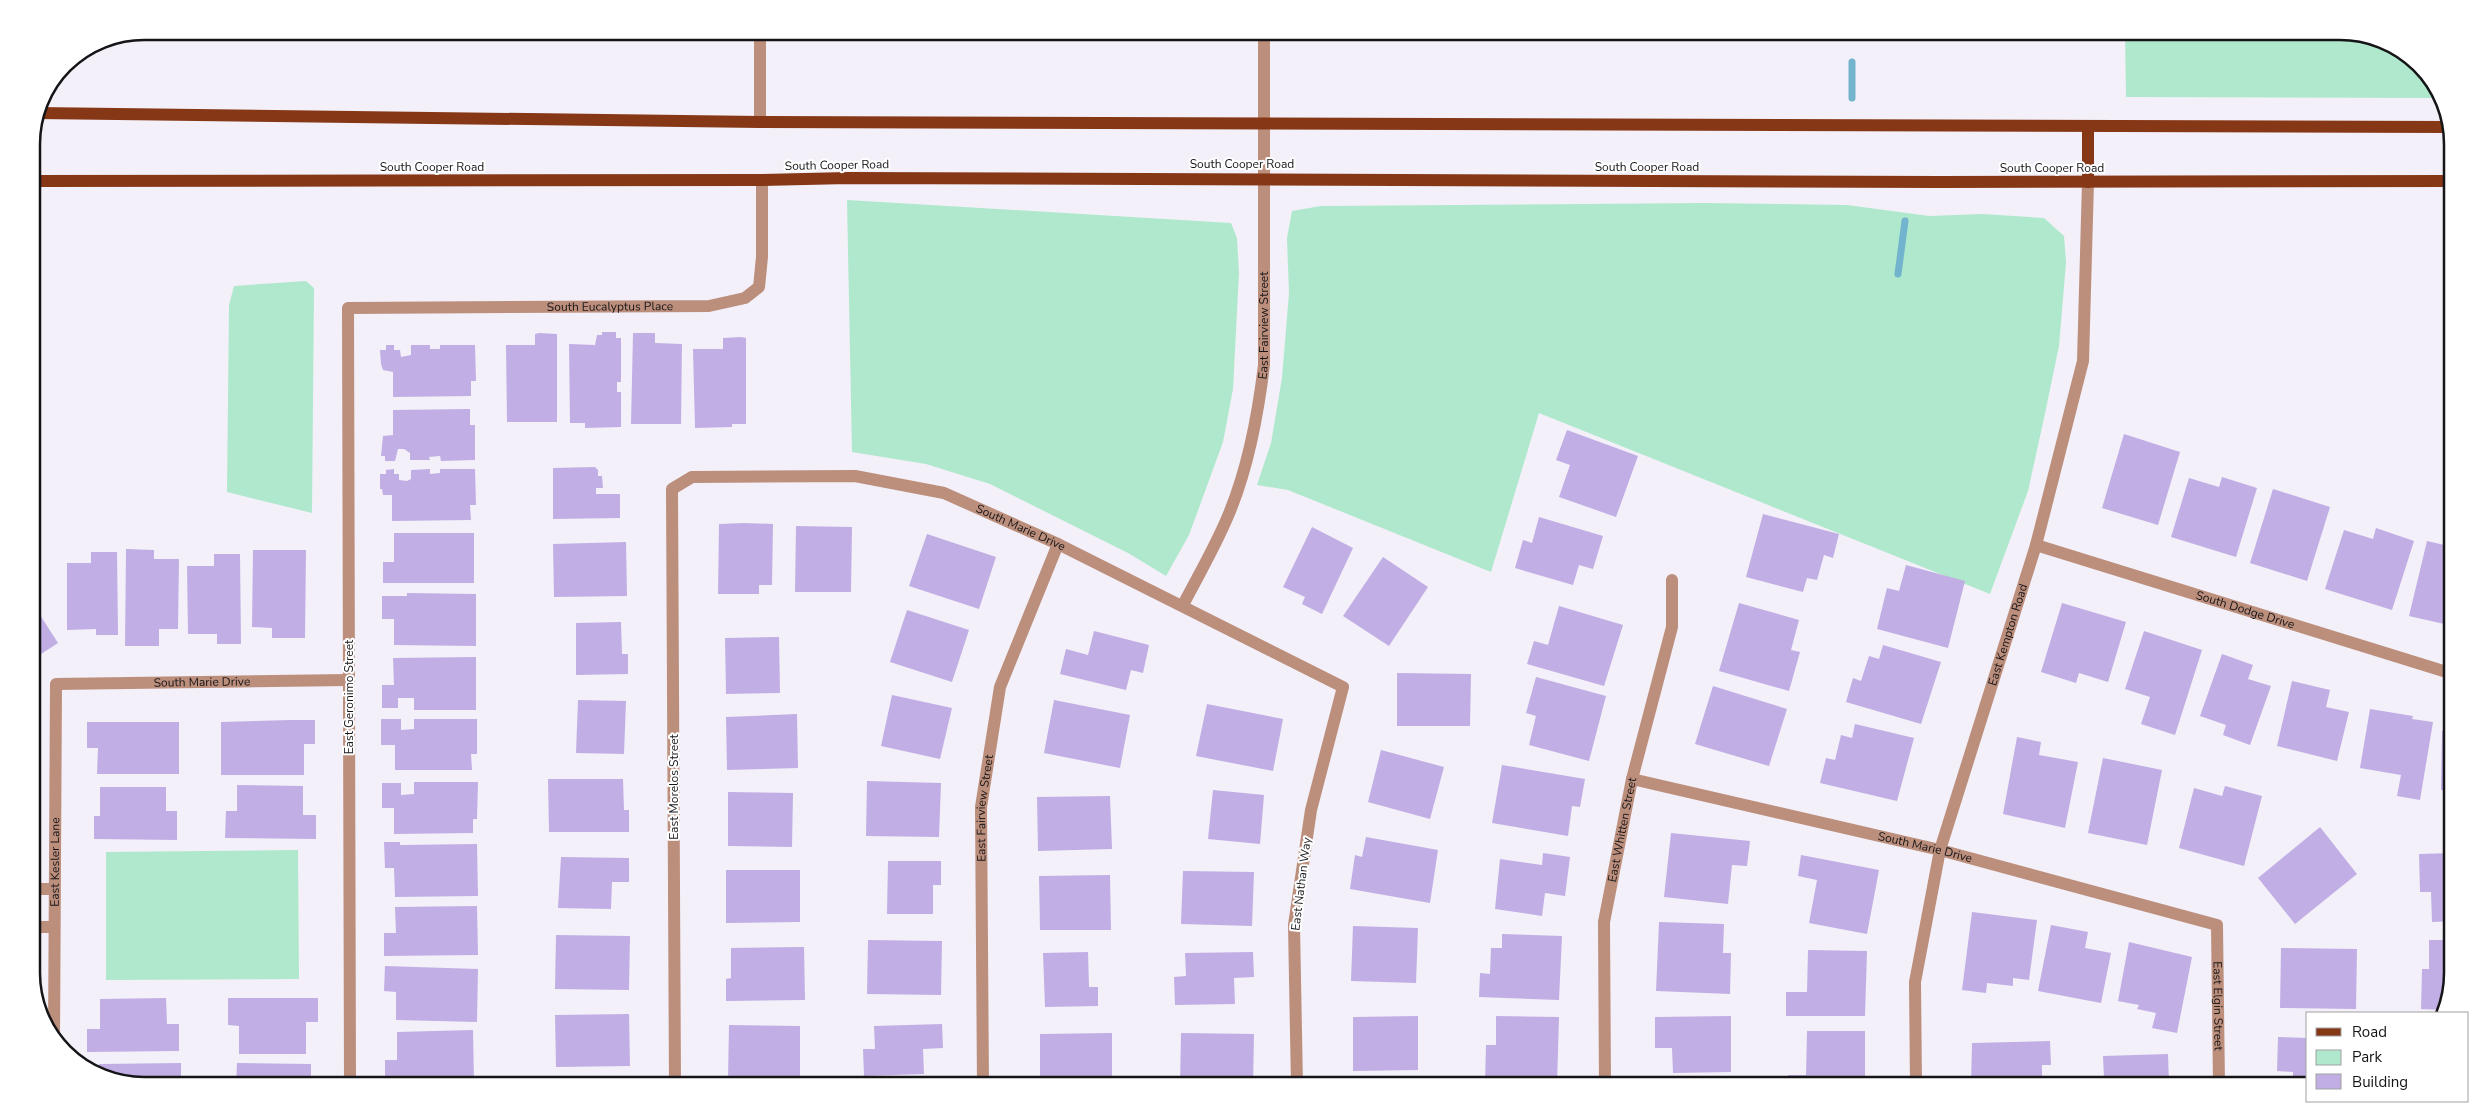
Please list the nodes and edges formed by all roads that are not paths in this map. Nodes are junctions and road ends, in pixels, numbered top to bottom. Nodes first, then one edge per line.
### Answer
1 (760, 40) edge
2 (1264, 40) edge
3 (45, 113) edge
4 (760, 122) junction
5 (1264, 122) junction
6 (2088, 127) junction
7 (2443, 127) edge
8 (1264, 178) junction
9 (762, 180) junction
10 (2444, 180) edge
11 (40, 181) edge
12 (2088, 182) junction
13 (348, 308) joint
14 (672, 489) joint
15 (1058, 544) junction
16 (2036, 545) junction
17 (1672, 580) dead end
18 (1183, 605) junction
19 (2444, 671) edge
20 (349, 680) junction
21 (56, 684) joint
22 (1343, 687) joint
23 (1632, 779) junction
24 (1940, 850) junction
25 (40, 889) edge
26 (54, 889) junction
27 (2217, 925) joint
28 (40, 927) edge
29 (54, 927) junction
30 (54, 1025) edge
31 (350, 1077) edge
32 (675, 1077) edge
33 (983, 1077) edge
34 (1297, 1077) edge
35 (1605, 1077) edge
36 (1916, 1077) edge
37 (2219, 1077) edge

1 - 4 street
2 - 5 street, East Fairview Street
3 - 4 main road
4 - 5 main road
5 - 6 main road
5 - 8 street, East Fairview Street
6 - 7 main road
6 - 12 main road
8 - 9 main road, South Cooper Road
8 - 12 main road, South Cooper Road
8 - 18 street, East Fairview Street
9 - 11 main road, South Cooper Road
9 - 13 street, South Eucalyptus Place
10 - 12 main road, South Cooper Road
12 - 16 street, East Kempton Road
13 - 20 street, East Geronimo Street
14 - 15 street, South Marie Drive
14 - 32 street, East Morelos Street
15 - 18 street, South Marie Drive
15 - 33 street, East Fairview Street
16 - 19 street, South Dodge Drive
16 - 24 street, East Kempton Road
17 - 23 street, East Whitten Street
18 - 22 street, South Marie Drive
20 - 21 street, South Marie Drive
20 - 31 street, East Geronimo Street
21 - 26 street, East Kesler Lane
22 - 34 street, East Nathan Way
23 - 24 street, South Marie Drive
23 - 35 street, East Whitten Street
24 - 27 street, South Marie Drive
24 - 36 street, East Kempton Road
25 - 26 street
26 - 29 street, East Kesler Lane
27 - 37 street, East Elgin Street
28 - 29 street
29 - 30 street, East Kesler Lane

